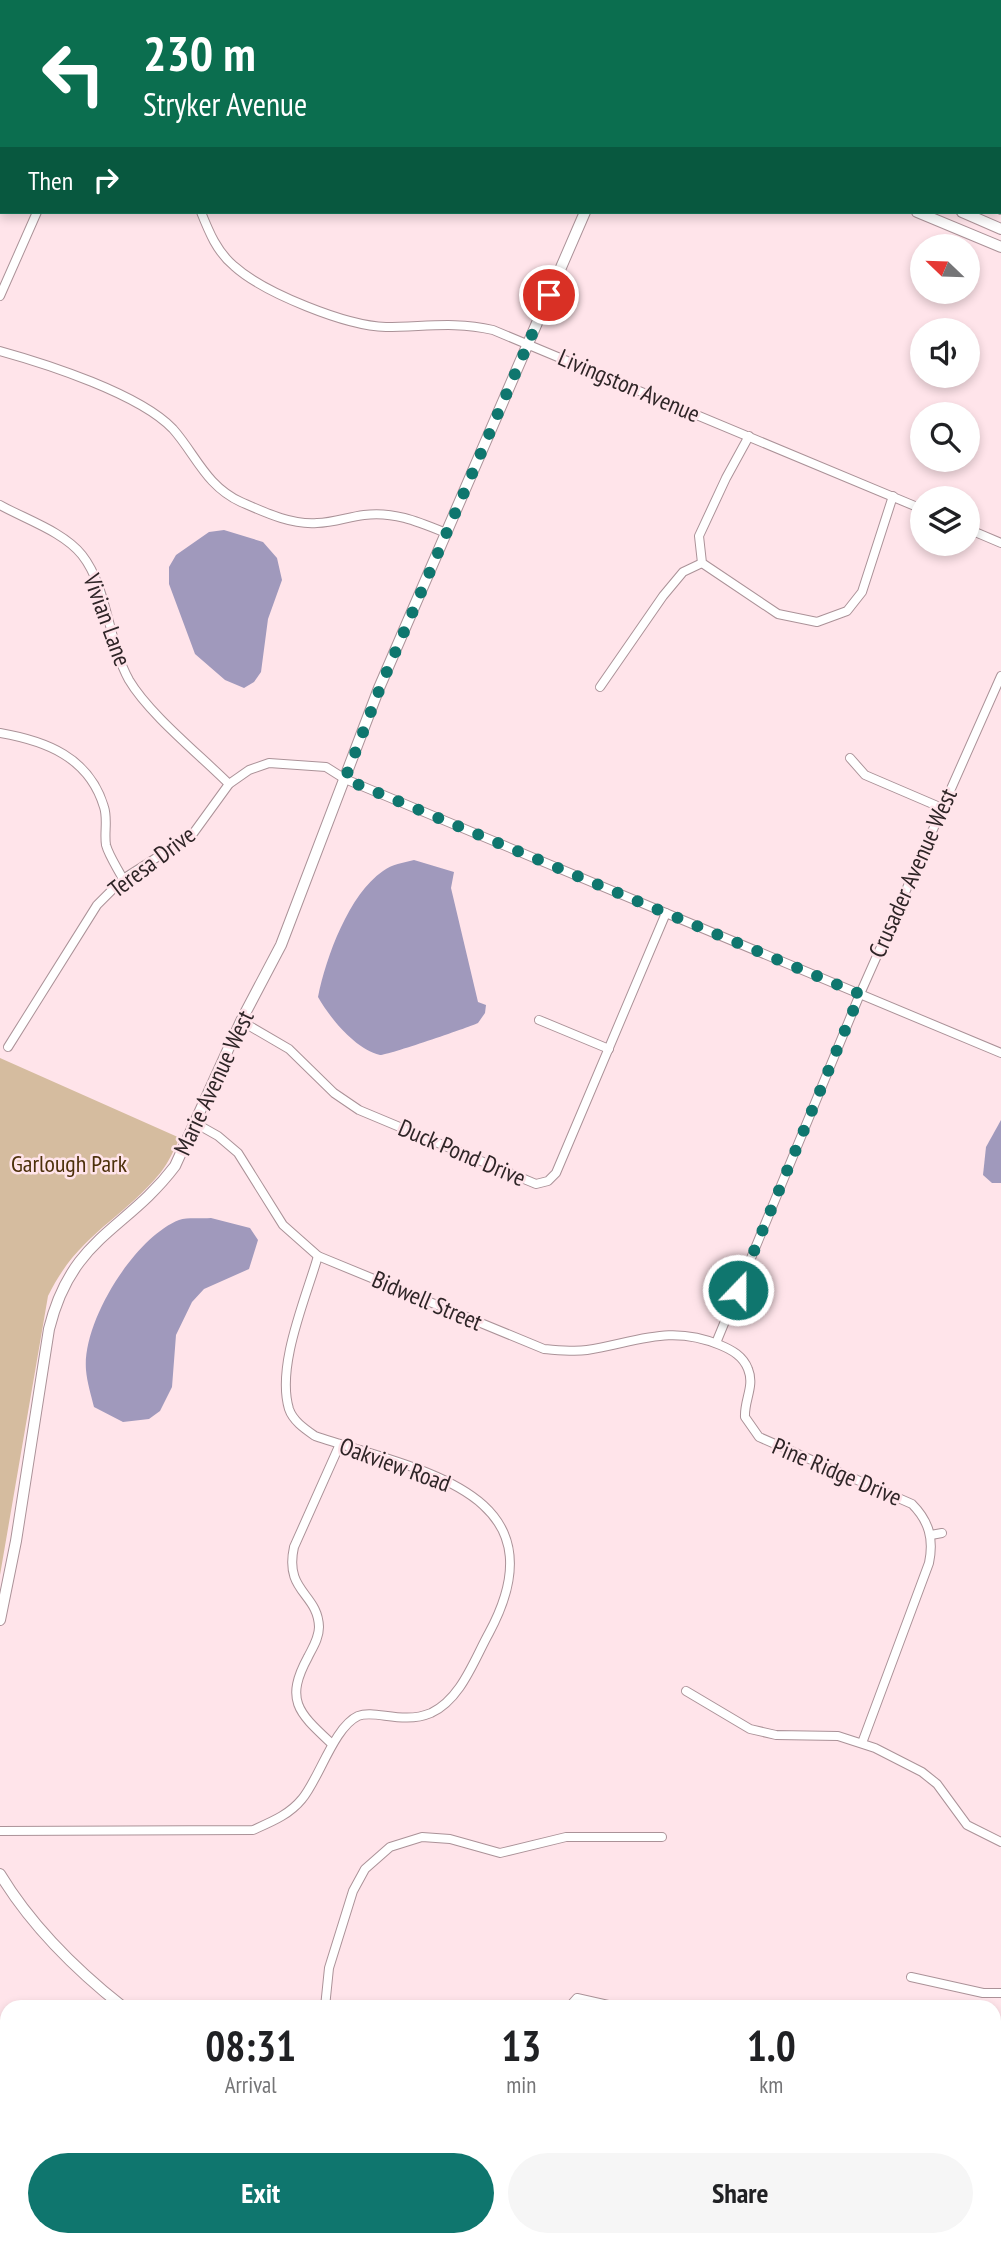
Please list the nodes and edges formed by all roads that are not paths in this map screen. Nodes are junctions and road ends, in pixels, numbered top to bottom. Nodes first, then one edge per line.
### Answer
1 (36, 214) edge
2 (202, 214) edge
3 (584, 214) edge
4 (922, 214) edge
5 (967, 214) edge
6 (1001, 229) edge
7 (1001, 247) edge
8 (0, 296) edge
9 (527, 344) junction
10 (0, 351) edge
11 (749, 436) junction
12 (892, 496) junction
13 (910, 504) edge
14 (0, 505) edge
15 (446, 533) junction
16 (980, 534) edge
17 (1001, 543) edge
18 (702, 563) junction
19 (1001, 676) edge
20 (600, 687) dead end
21 (0, 733) edge
22 (850, 758) dead end
23 (345, 779) junction
24 (229, 784) junction
25 (942, 808) junction
26 (123, 879) junction
27 (666, 913) junction
28 (860, 994) junction
29 (539, 1020) dead end
30 (241, 1021) junction
31 (8, 1047) dead end
32 (609, 1049) junction
33 (1001, 1053) edge
34 (195, 1124) junction
35 (318, 1256) junction
36 (716, 1343) junction
37 (340, 1444) junction
38 (942, 1533) dead end
39 (931, 1535) junction
40 (0, 1620) edge
41 (686, 1691) dead end
42 (862, 1743) junction
43 (332, 1744) junction
44 (0, 1831) edge
45 (663, 1837) dead end
46 (1001, 1842) edge
47 (0, 1874) edge
48 (911, 1977) dead end
49 (1001, 1993) edge
50 (114, 2000) edge
51 (326, 2000) edge

1 - 8 street
2 - 9 street, Livingston Avenue
3 - 9 street, Marie Avenue West
4 - 7 street
5 - 6 street
9 - 11 street, Livingston Avenue
9 - 15 street, Marie Avenue West
10 - 15 street
11 - 12 street, Livingston Avenue
11 - 18 street
12 - 13 street, Livingston Avenue
12 - 18 street
14 - 24 street, Vivian Lane
15 - 23 street, Marie Avenue West
16 - 17 street
18 - 20 street
19 - 25 street, Crusader Avenue West
21 - 26 street
22 - 25 street
23 - 24 street, Teresa Drive
23 - 27 street, Teresa Drive
23 - 30 street, Marie Avenue West
24 - 26 street, Teresa Drive
25 - 28 street, Crusader Avenue West
26 - 31 street, Teresa Drive
27 - 28 street, Teresa Drive
27 - 32 street, Duck Pond Drive
28 - 33 street, Teresa Drive
28 - 36 street, Crusader Avenue West
29 - 32 street
30 - 32 street, Duck Pond Drive
30 - 34 street, Marie Avenue West
34 - 35 street, Bidwell Street
34 - 40 street, Marie Avenue West
35 - 36 street, Bidwell Street
35 - 37 street, Oakview Road
36 - 39 street, Pine Ridge Drive
37 - 43 street
37 - 43 street, Oakview Road
38 - 39 street
39 - 42 street
41 - 42 street
42 - 46 street
43 - 44 street, Oakview Road
45 - 51 street
47 - 50 street
48 - 49 street

